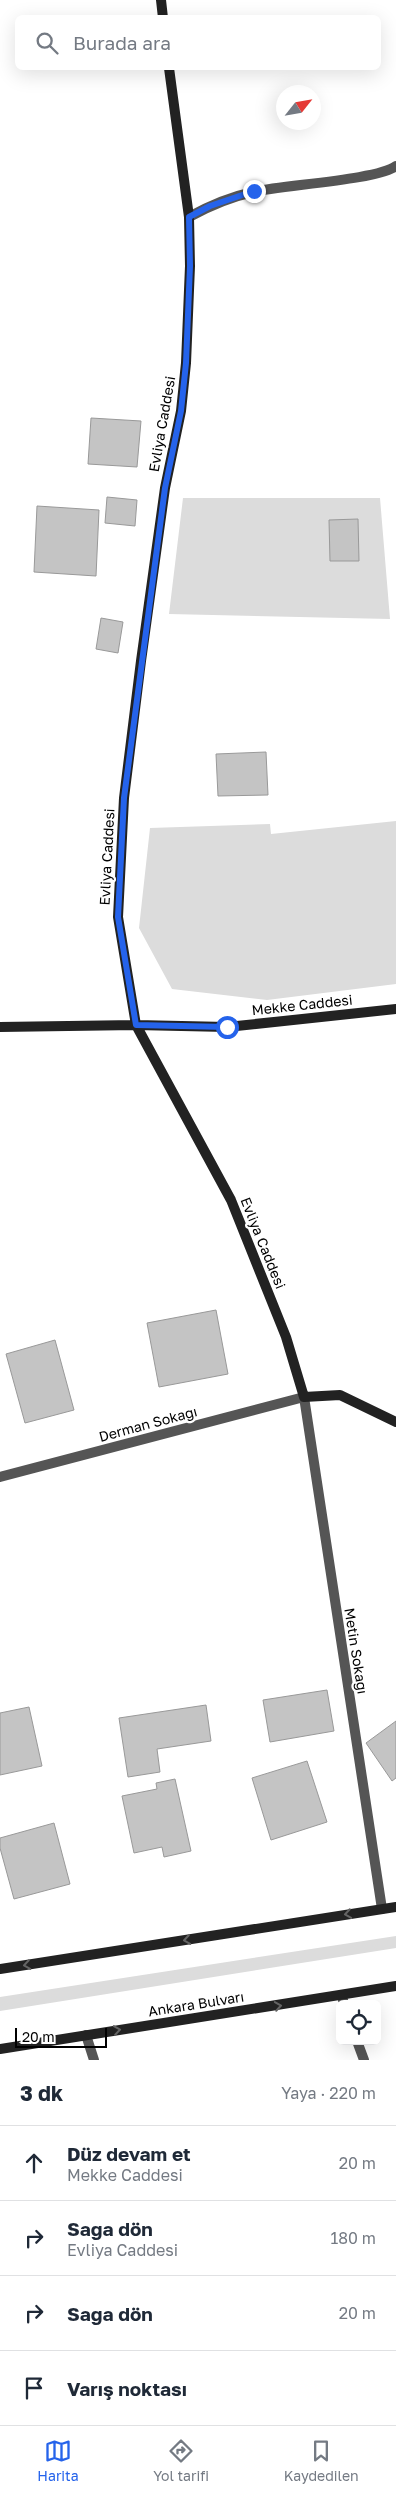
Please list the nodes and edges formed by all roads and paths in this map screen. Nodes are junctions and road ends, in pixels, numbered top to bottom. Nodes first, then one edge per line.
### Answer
1 (161, 0) edge
2 (163, 15) edge
3 (170, 70) edge
4 (396, 166) edge
5 (189, 217) junction
6 (396, 1009) edge
7 (136, 1025) junction
8 (0, 1027) edge
9 (304, 1397) junction
10 (396, 1422) edge
11 (0, 1477) edge
12 (396, 1907) edge
13 (382, 1909) junction
14 (0, 1969) edge
15 (396, 1986) edge
16 (343, 2000) edge
17 (336, 2001) edge
18 (86, 2035) junction
19 (358, 2045) edge
20 (0, 2049) edge
21 (94, 2060) edge
22 (364, 2060) edge

1 - 2 street
3 - 5 street, Evliya Caddesi
4 - 5 street
5 - 7 street, Evliya Caddesi
6 - 7 street, Mekke Caddesi
7 - 8 street, Mekke Caddesi
7 - 9 street, Evliya Caddesi
9 - 10 street
9 - 11 street, Derman Sokağı
9 - 13 street, Metin Sokağı
12 - 13 street
13 -> 14 street
15 - 16 street, Ankara Bulvarı
18 -> 17 street, Ankara Bulvarı
18 - 20 street, Ankara Bulvarı
18 - 21 street
19 - 22 street

